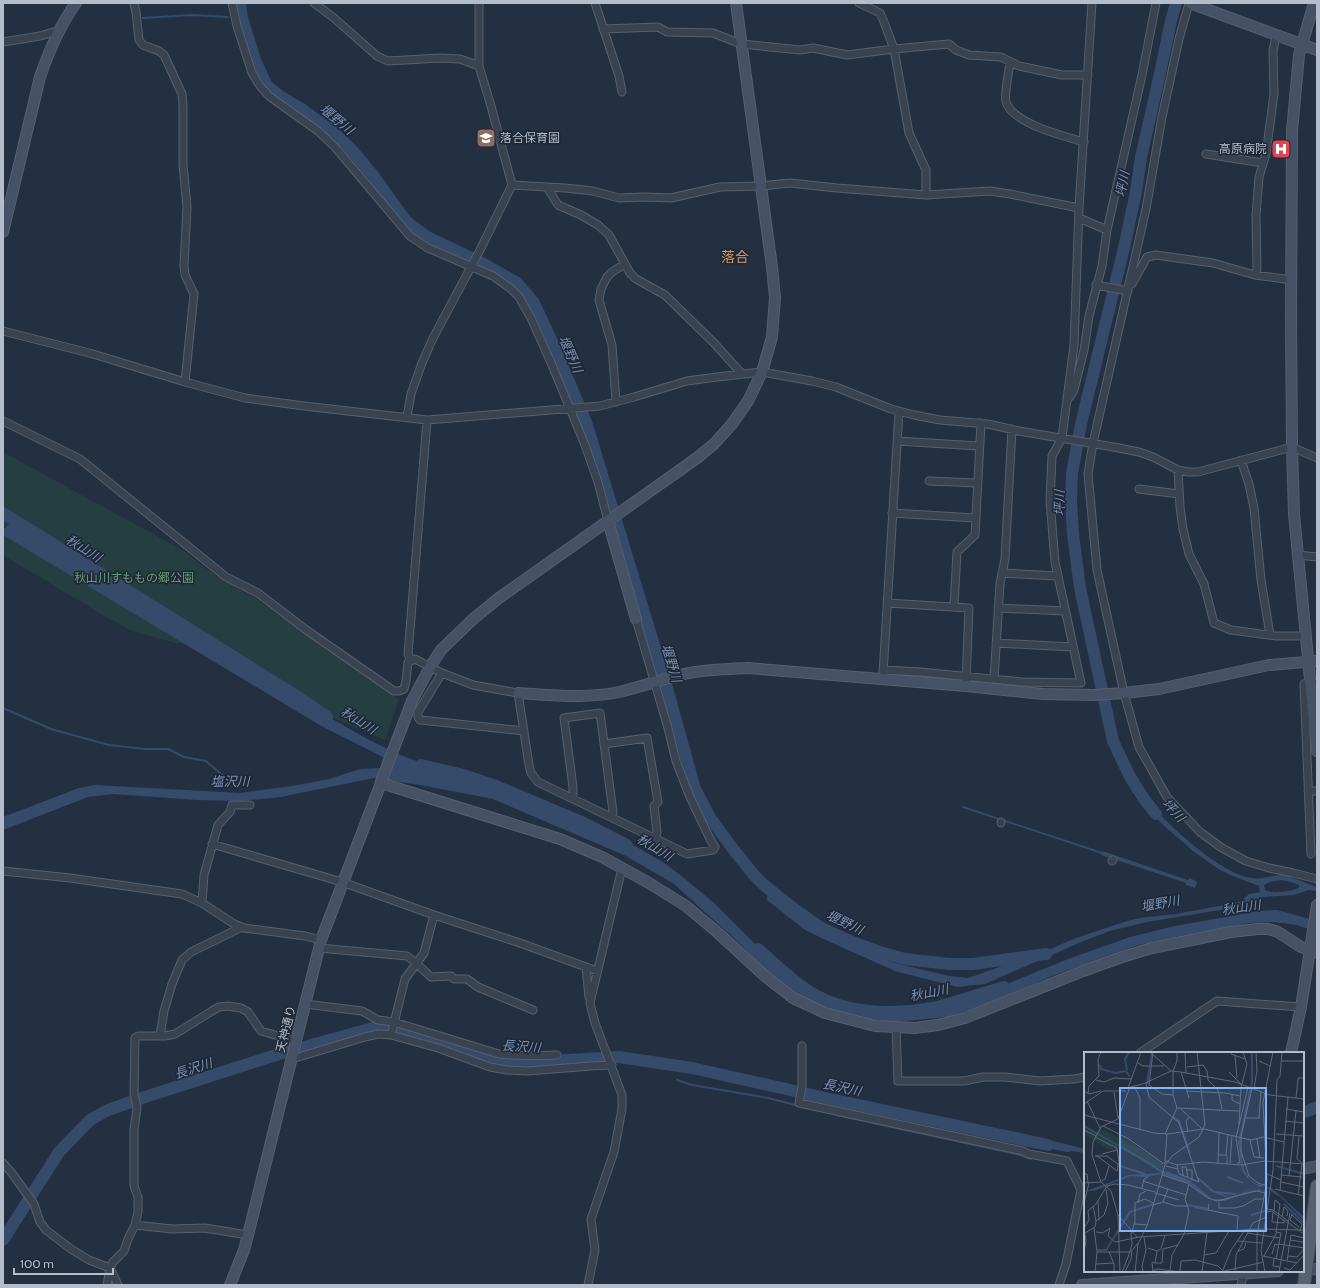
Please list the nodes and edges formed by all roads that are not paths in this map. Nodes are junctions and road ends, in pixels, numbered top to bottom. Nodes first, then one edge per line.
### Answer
1 (76, 3) edge
2 (134, 3) edge
3 (232, 3) edge
4 (314, 3) edge
5 (479, 3) edge
6 (595, 3) edge
7 (736, 3) edge
8 (859, 3) edge
9 (1092, 3) edge
10 (1156, 3) edge
11 (1189, 3) edge
12 (1314, 3) edge
13 (1209, 6) edge
14 (60, 30) junction
15 (603, 30) junction
16 (1276, 36) junction
17 (3, 42) edge
18 (741, 44) junction
19 (1303, 46) junction
20 (894, 49) junction
21 (1317, 50) edge
22 (1010, 62) junction
23 (479, 66) junction
24 (1088, 75) junction
25 (622, 92) dead end
26 (1084, 142) junction
27 (1206, 154) dead end
28 (1263, 163) junction
29 (512, 185) junction
30 (761, 186) junction
31 (547, 187) junction
32 (926, 195) junction
33 (1079, 208) junction
34 (1079, 218) junction
35 (1107, 230) junction
36 (3, 232) edge
37 (625, 264) junction
38 (472, 266) junction
39 (1255, 275) junction
40 (1292, 280) junction
41 (1099, 285) junction
42 (1126, 291) junction
43 (3, 331) edge
44 (762, 372) junction
45 (742, 374) junction
46 (185, 382) junction
47 (616, 402) junction
48 (1066, 403) junction
49 (571, 408) junction
50 (899, 411) junction
51 (407, 418) junction
52 (427, 420) junction
53 (3, 421) edge
54 (981, 423) junction
55 (1012, 430) junction
56 (1062, 438) junction
57 (897, 441) junction
58 (1091, 443) junction
59 (979, 446) junction
60 (1292, 447) junction
61 (1317, 458) edge
62 (1241, 460) junction
63 (1178, 470) junction
64 (930, 481) dead end
65 (977, 483) junction
66 (1140, 489) dead end
67 (1179, 494) junction
68 (892, 513) junction
69 (976, 518) junction
70 (609, 520) junction
71 (1298, 555) junction
72 (1317, 557) edge
73 (1002, 573) junction
74 (1058, 576) junction
75 (887, 603) junction
76 (954, 606) junction
77 (998, 608) junction
78 (1065, 611) junction
79 (636, 619) joint
80 (1270, 635) junction
81 (1306, 636) junction
82 (996, 643) junction
83 (1073, 647) junction
84 (411, 660) junction
85 (1312, 661) edge
86 (430, 667) junction
87 (442, 673) junction
88 (883, 675) junction
89 (994, 679) junction
90 (966, 681) junction
91 (655, 682) junction
92 (1313, 682) edge
93 (518, 693) junction
94 (1124, 693) junction
95 (524, 730) junction
96 (604, 744) junction
97 (1317, 751) edge
98 (381, 782) junction
99 (1317, 791) edge
100 (1308, 792) junction
101 (573, 799) junction
102 (250, 805) dead end
103 (611, 818) junction
104 (655, 838) junction
105 (212, 844) junction
106 (1311, 854) dead end
107 (622, 868) junction
108 (3, 871) edge
109 (1317, 879) edge
110 (342, 882) junction
111 (202, 903) junction
112 (1317, 906) edge
113 (434, 915) junction
114 (242, 927) junction
115 (320, 944) junction
116 (1312, 949) edge
117 (416, 963) junction
118 (586, 967) junction
119 (597, 971) junction
120 (590, 1003) junction
121 (305, 1004) junction
122 (1301, 1007) junction
123 (533, 1010) dead end
124 (394, 1022) junction
125 (896, 1027) junction
126 (391, 1034) junction
127 (160, 1036) junction
128 (296, 1043) junction
129 (802, 1046) dead end
130 (1141, 1052) edge
131 (1291, 1052) edge
132 (556, 1055) dead end
133 (292, 1058) junction
134 (611, 1065) junction
135 (1084, 1077) edge
136 (3, 1163) edge
137 (1317, 1166) edge
138 (1304, 1169) edge
139 (1317, 1186) edge
140 (135, 1225) junction
141 (248, 1235) junction
142 (110, 1268) junction
143 (1309, 1269) edge
144 (1244, 1272) edge
145 (1168, 1278) edge
146 (1131, 1283) edge
147 (107, 1285) edge
148 (118, 1285) edge
149 (230, 1285) edge
150 (588, 1285) edge
151 (1059, 1285) edge
152 (1082, 1285) edge
153 (1241, 1285) edge
154 (1304, 1285) edge

1 - 14 street
2 - 46 street
3 - 38 street
4 - 23 street
5 - 23 street
6 - 15 street
7 - 18 street, 天神通り
8 - 20 street
9 - 24 street
10 - 35 street
11 - 13 street
11 - 42 street
12 - 19 street
13 - 16 street
14 - 17 street
14 - 36 street
15 - 18 street
15 - 25 street
16 - 19 street
16 - 28 street
18 - 20 street
18 - 30 street, 天神通り
19 - 21 street
19 - 40 street
20 - 22 street
20 - 32 street
22 - 24 street
22 - 26 street
23 - 29 street
24 - 26 street
26 - 33 street
27 - 28 street
28 - 39 street
29 - 31 street
29 - 38 street
30 - 31 street
30 - 32 street
30 - 44 street, 天神通り
31 - 37 street
32 - 33 street
33 - 34 street
34 - 35 street
34 - 48 street
35 - 41 street
37 - 45 street
37 - 47 street
38 - 49 street
38 - 51 street
39 - 40 street
39 - 42 street
40 - 60 street
41 - 42 street
41 - 48 street
42 - 58 street
43 - 46 street
44 - 45 street
44 - 50 street
44 - 70 street, 天神通り
45 - 47 street
46 - 51 street
47 - 49 street
48 - 56 street
49 - 52 street
49 - 70 street
50 - 54 street
50 - 57 street
51 - 52 street
52 - 84 street
53 - 84 street
54 - 55 street
54 - 59 street
55 - 56 street
55 - 73 street
56 - 58 street
56 - 74 street
57 - 59 street
57 - 68 street
58 - 63 street
58 - 94 street
59 - 65 street
60 - 61 street
60 - 62 street
60 - 71 street
62 - 63 street
62 - 80 street
63 - 67 street
64 - 65 street
65 - 69 street
66 - 67 street
67 - 80 street
68 - 69 street
68 - 75 street
69 - 76 street
70 - 79 street
70 - 86 street, 天神通り
71 - 72 street
71 - 81 street
73 - 74 street
73 - 77 street
74 - 78 street
75 - 76 street
75 - 88 street
76 - 90 street
77 - 78 street
77 - 82 street
78 - 83 street
79 - 91 street
80 - 81 street
81 - 85 street
82 - 83 street
82 - 89 street
83 - 89 street
84 - 86 street
85 - 92 street
85 - 94 street
86 - 87 street
86 - 98 street, 天神通り
87 - 93 street
87 - 95 street
88 - 90 street
88 - 91 street
89 - 90 street
90 - 94 street
91 - 93 street
91 - 104 street
92 - 97 street
92 - 100 street
93 - 95 street
94 - 109 street
95 - 101 street
96 - 101 street
96 - 103 street
96 - 104 street
98 - 107 street
98 - 110 street, 天神通り
99 - 100 street
100 - 106 street
101 - 103 street
102 - 105 street
103 - 104 street
105 - 110 street
105 - 111 street
107 - 119 street
107 - 125 street
108 - 111 street
110 - 113 street
110 - 115 street, 天神通り
111 - 114 street
112 - 116 street
113 - 117 street
113 - 118 street
114 - 115 street
114 - 127 street
115 - 117 street
115 - 121 street, 天神通り
116 - 122 street
116 - 125 street
117 - 123 street
117 - 124 street
118 - 119 street
118 - 120 street
119 - 120 street
120 - 134 street
121 - 124 street
121 - 128 street, 天神通り
122 - 130 street
122 - 131 street
124 - 126 street
124 - 132 street
125 - 135 street
126 - 133 street
126 - 134 street
127 - 128 street
127 - 140 street
128 - 133 street, 天神通り
129 - 151 street
133 - 141 street, 天神通り
134 - 150 street
136 - 142 street
137 - 138 street
139 - 143 main road
140 - 141 street
140 - 142 street
141 - 149 street, 天神通り
142 - 147 street
142 - 148 street
143 - 154 main road
144 - 145 street
144 - 153 street
145 - 146 street
146 - 152 street

